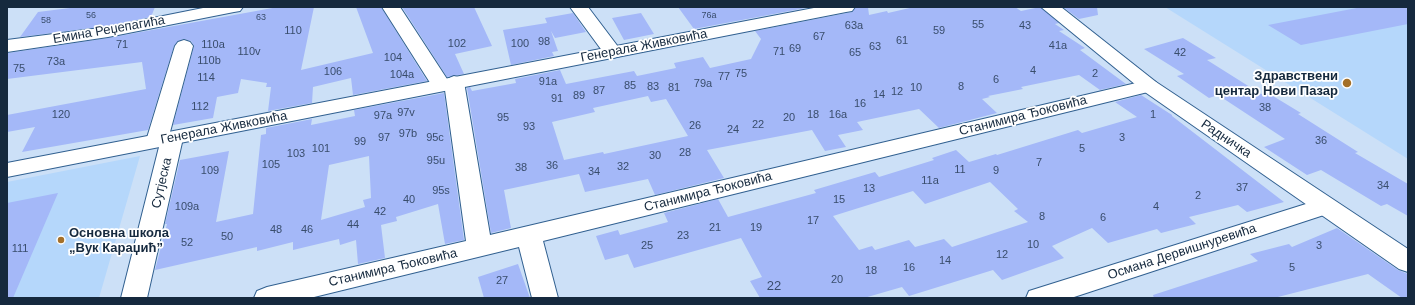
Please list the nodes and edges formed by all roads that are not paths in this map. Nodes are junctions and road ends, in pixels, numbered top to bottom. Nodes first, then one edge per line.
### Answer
1 (234, 7) edge
2 (392, 7) edge
3 (579, 7) edge
4 (846, 7) edge
5 (1050, 7) edge
6 (7, 46) edge
7 (184, 46) dead end
8 (613, 52) junction
9 (448, 84) junction
10 (1148, 86) junction
11 (165, 140) junction
12 (7, 170) edge
13 (1325, 206) junction
14 (530, 235) junction
15 (480, 247) junction
16 (1408, 262) edge
17 (134, 298) edge
18 (267, 298) edge
19 (545, 298) edge
20 (1038, 298) edge

1 - 6 street, Емина Реџепагића
2 - 9 street
3 - 8 street
4 - 8 street, Генерала Живковића
5 - 10 street, Радничка
7 - 11 street, Сутјеска
8 - 9 street, Генерала Живковића
9 - 11 street, Генерала Живковића
9 - 15 street
10 - 13 street, Радничка
10 - 14 street, Станимира Ђоковића
11 - 12 street, Генерала Живковића
11 - 17 street, Сутјеска
13 - 16 street, Радничка
13 - 20 street, Османа Дервишнуревића
14 - 15 street, Станимира Ђоковића
14 - 19 street
15 - 18 street, Станимира Ђоковића

